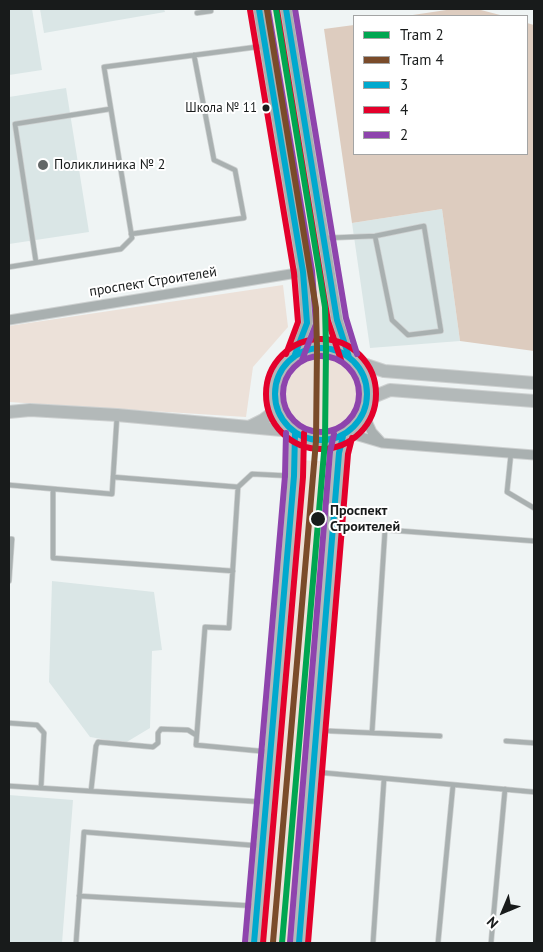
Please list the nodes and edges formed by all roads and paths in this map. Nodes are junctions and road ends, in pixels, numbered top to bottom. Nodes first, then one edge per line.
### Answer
1 (210, 9) edge
2 (259, 9) edge
3 (286, 9) edge
4 (197, 13) dead end
5 (265, 45) junction
6 (194, 55) junction
7 (110, 109) junction
8 (131, 234) junction
9 (375, 236) junction
10 (324, 239) junction
11 (36, 262) junction
12 (9, 267) edge
13 (303, 272) junction
14 (9, 320) edge
15 (294, 357) junction
16 (351, 359) junction
17 (534, 383) edge
18 (534, 401) edge
19 (276, 403) junction
20 (367, 404) junction
21 (9, 412) edge
22 (117, 415) junction
23 (249, 426) junction
24 (294, 432) junction
25 (346, 434) junction
26 (382, 443) junction
27 (511, 454) junction
28 (534, 455) edge
29 (294, 476) junction
30 (113, 477) junction
31 (9, 485) edge
32 (238, 487) junction
33 (53, 489) junction
34 (534, 508) edge
35 (333, 526) junction
36 (384, 530) junction
37 (9, 539) edge
38 (534, 541) edge
39 (232, 571) junction
40 (9, 581) edge
41 (9, 724) edge
42 (330, 731) dead end
43 (372, 734) junction
44 (196, 735) junction
45 (440, 736) dead end
46 (506, 741) dead end
47 (534, 743) edge
48 (270, 752) junction
49 (314, 772) junction
50 (384, 779) junction
51 (453, 785) junction
52 (9, 786) edge
53 (41, 788) junction
54 (506, 789) junction
55 (91, 791) junction
56 (534, 792) edge
57 (266, 802) junction
58 (262, 846) junction
59 (79, 896) junction
60 (257, 906) junction
61 (76, 943) edge
62 (254, 943) edge
63 (299, 943) edge
64 (373, 943) edge
65 (438, 943) edge
66 (491, 943) edge

1 - 4 lane
2 - 5 street
3 - 10 street
5 - 6 lane
5 - 13 street
6 - 7 lane
6 - 8 lane
7 - 8 lane
7 - 11 lane
8 - 11 lane
9 - 9 lane
9 - 10 lane
10 - 16 street
11 - 12 lane
13 - 14 street, проспект Строителей
13 - 15 street
15 - 16 main road
15 - 19 main road
16 - 17 main road
16 - 20 main road
18 - 20 main road
19 - 23 main road
19 - 24 main road
20 - 25 main road
20 - 26 street
21 - 22 main road
22 - 23 main road
22 - 30 lane
23 - 24 main road
24 - 25 main road
24 - 29 main road
25 - 26 street
25 - 35 main road
26 - 27 street
27 - 28 street
27 - 34 lane
29 - 32 lane
29 - 48 main road
30 - 32 lane
30 - 33 lane
31 - 33 lane
32 - 39 lane
33 - 39 lane
35 - 36 lane
35 - 49 main road
36 - 38 lane
36 - 43 lane
37 - 40 lane
39 - 44 lane
41 - 53 lane
42 - 43 lane
43 - 45 lane
44 - 48 lane
44 - 55 lane
46 - 47 lane
48 - 57 main road
49 - 50 lane
49 - 63 main road
50 - 51 lane
50 - 64 lane
51 - 54 lane
51 - 65 lane
52 - 53 lane
53 - 55 lane
54 - 56 lane
54 - 66 lane
55 - 57 lane
57 - 58 main road
58 - 59 lane
58 - 60 main road
59 - 60 lane
59 - 61 lane
60 - 62 main road

